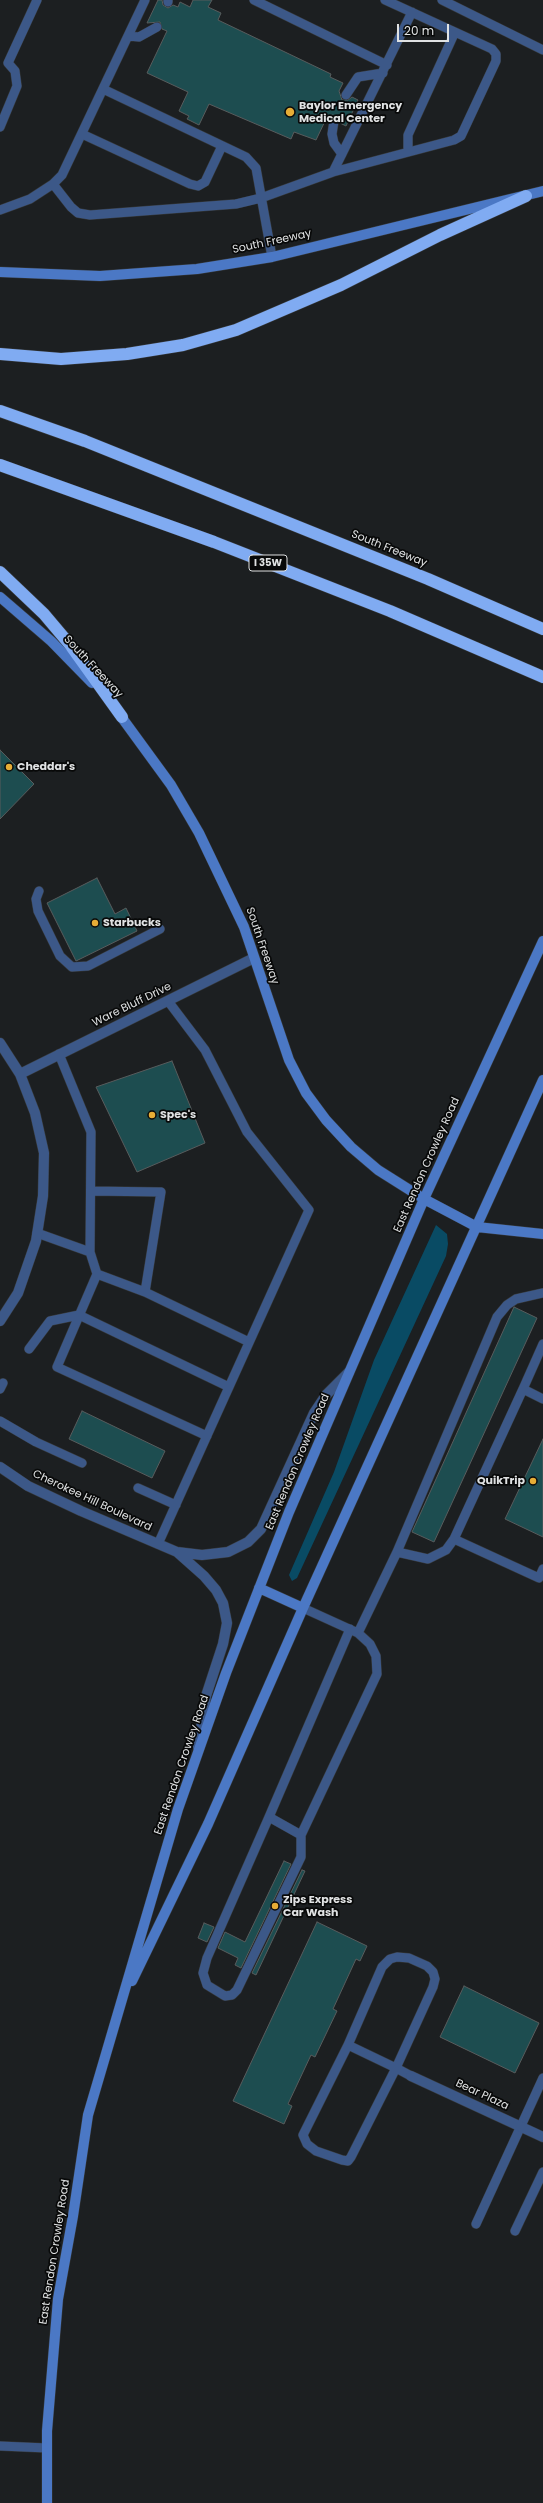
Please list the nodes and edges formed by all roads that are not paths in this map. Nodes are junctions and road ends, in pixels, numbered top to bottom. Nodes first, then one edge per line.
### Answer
1 (37, 0) edge
2 (145, 0) edge
3 (254, 0) edge
4 (385, 0) edge
5 (442, 0) edge
6 (412, 12) junction
7 (157, 27) dead end
8 (455, 32) junction
9 (128, 36) junction
10 (543, 50) edge
11 (4, 61) edge
12 (385, 69) junction
13 (103, 89) junction
14 (346, 95) dead end
15 (334, 121) dead end
16 (0, 127) edge
17 (82, 134) junction
18 (222, 146) junction
19 (408, 152) junction
20 (342, 154) junction
21 (333, 172) junction
22 (53, 184) junction
23 (543, 191) edge
24 (526, 196) junction
25 (262, 198) junction
26 (0, 210) edge
27 (272, 257) junction
28 (0, 272) edge
29 (0, 354) edge
30 (0, 411) edge
31 (0, 465) edge
32 (0, 572) edge
33 (0, 597) edge
34 (543, 629) edge
35 (543, 677) edge
36 (122, 717) junction
37 (39, 891) dead end
38 (160, 929) dead end
39 (543, 940) edge
40 (254, 958) junction
41 (168, 1001) junction
42 (0, 1043) edge
43 (59, 1054) junction
44 (20, 1074) junction
45 (543, 1080) edge
46 (91, 1191) junction
47 (424, 1199) junction
48 (477, 1227) junction
49 (37, 1233) junction
50 (543, 1234) edge
51 (90, 1252) junction
52 (97, 1274) junction
53 (145, 1292) junction
54 (543, 1293) edge
55 (79, 1315) junction
56 (0, 1321) edge
57 (249, 1342) junction
58 (543, 1344) edge
59 (29, 1349) dead end
60 (350, 1371) junction
61 (228, 1387) junction
62 (523, 1390) junction
63 (543, 1399) edge
64 (0, 1421) edge
65 (207, 1436) junction
66 (82, 1463) dead end
67 (0, 1467) edge
68 (138, 1488) dead end
69 (176, 1505) junction
70 (454, 1539) junction
71 (158, 1544) junction
72 (177, 1552) junction
73 (397, 1552) junction
74 (543, 1569) edge
75 (259, 1588) junction
76 (303, 1608) junction
77 (354, 1631) junction
78 (197, 1757) junction
79 (269, 1817) junction
80 (302, 1835) junction
81 (118, 2010) junction
82 (348, 2045) junction
83 (396, 2068) junction
84 (411, 2076) joint
85 (543, 2078) edge
86 (520, 2126) junction
87 (543, 2136) edge
88 (543, 2172) edge
89 (476, 2224) dead end
90 (514, 2231) dead end
91 (0, 2446) edge
92 (47, 2448) junction
93 (47, 2503) edge

1 - 11 lane
2 - 9 lane
3 - 12 lane
4 - 6 lane
5 - 10 lane
6 - 8 lane
6 - 12 lane
7 - 9 lane
8 - 19 lane
8 - 19 lane
9 - 13 lane
11 - 16 lane
12 - 14 lane
12 - 20 lane
13 - 17 lane
13 - 18 lane
15 - 20 lane
17 - 18 lane
17 - 22 lane
18 - 25 lane
19 - 21 lane
20 - 21 lane
21 - 25 lane
22 - 25 lane
22 - 26 lane
23 - 24 main road, South Freeway
24 - 27 main road, South Freeway
24 - 29 highway
25 - 27 lane
27 - 28 main road, South Freeway
30 - 34 highway, South Freeway
31 - 35 highway, I 35W
32 - 36 highway
33 - 36 main road, South Freeway
36 - 40 main road, South Freeway
37 - 38 lane
39 - 47 main road, East Rendon Crowley Road
40 - 41 street, Ware Bluff Drive
40 - 47 main road, South Freeway
41 - 43 street, Ware Bluff Drive
41 - 57 lane
42 - 44 street
43 - 44 street, Ware Bluff Drive
43 - 46 lane
44 - 49 street
45 - 48 main road, East Rendon Crowley Road
46 - 51 lane
46 - 53 lane
47 - 48 main road, South Freeway
47 - 60 main road, East Rendon Crowley Road
48 - 50 main road, South Freeway
48 - 76 main road, East Rendon Crowley Road
49 - 51 lane
49 - 56 street
51 - 52 lane
52 - 53 lane
52 - 55 lane
53 - 57 lane
54 - 73 lane
55 - 59 lane
55 - 61 lane
55 - 65 lane
57 - 61 lane
58 - 62 lane
60 - 72 street, Cherokee Hill Boulevard
60 - 75 main road, East Rendon Crowley Road
61 - 65 lane
62 - 63 lane
62 - 70 lane
64 - 66 lane
65 - 69 lane
67 - 71 street, Cherokee Hill Boulevard
68 - 69 lane
69 - 71 lane
70 - 73 lane
70 - 74 lane
71 - 72 street, Cherokee Hill Boulevard
72 - 78 street, Cherokee Hill Boulevard
73 - 77 lane
75 - 76 main road
75 - 78 main road, East Rendon Crowley Road
76 - 77 lane
76 - 81 main road, East Rendon Crowley Road
77 - 79 lane
77 - 80 lane
78 - 81 main road, East Rendon Crowley Road
79 - 80 lane
79 - 80 lane
81 - 92 main road, East Rendon Crowley Road
82 - 83 lane
82 - 83 lane
82 - 83 lane
83 - 84 lane
84 - 86 street, Bear Plaza
85 - 86 lane
86 - 87 street, Bear Plaza
86 - 89 lane
88 - 90 lane
91 - 92 lane
92 - 93 main road, East Rendon Crowley Road

